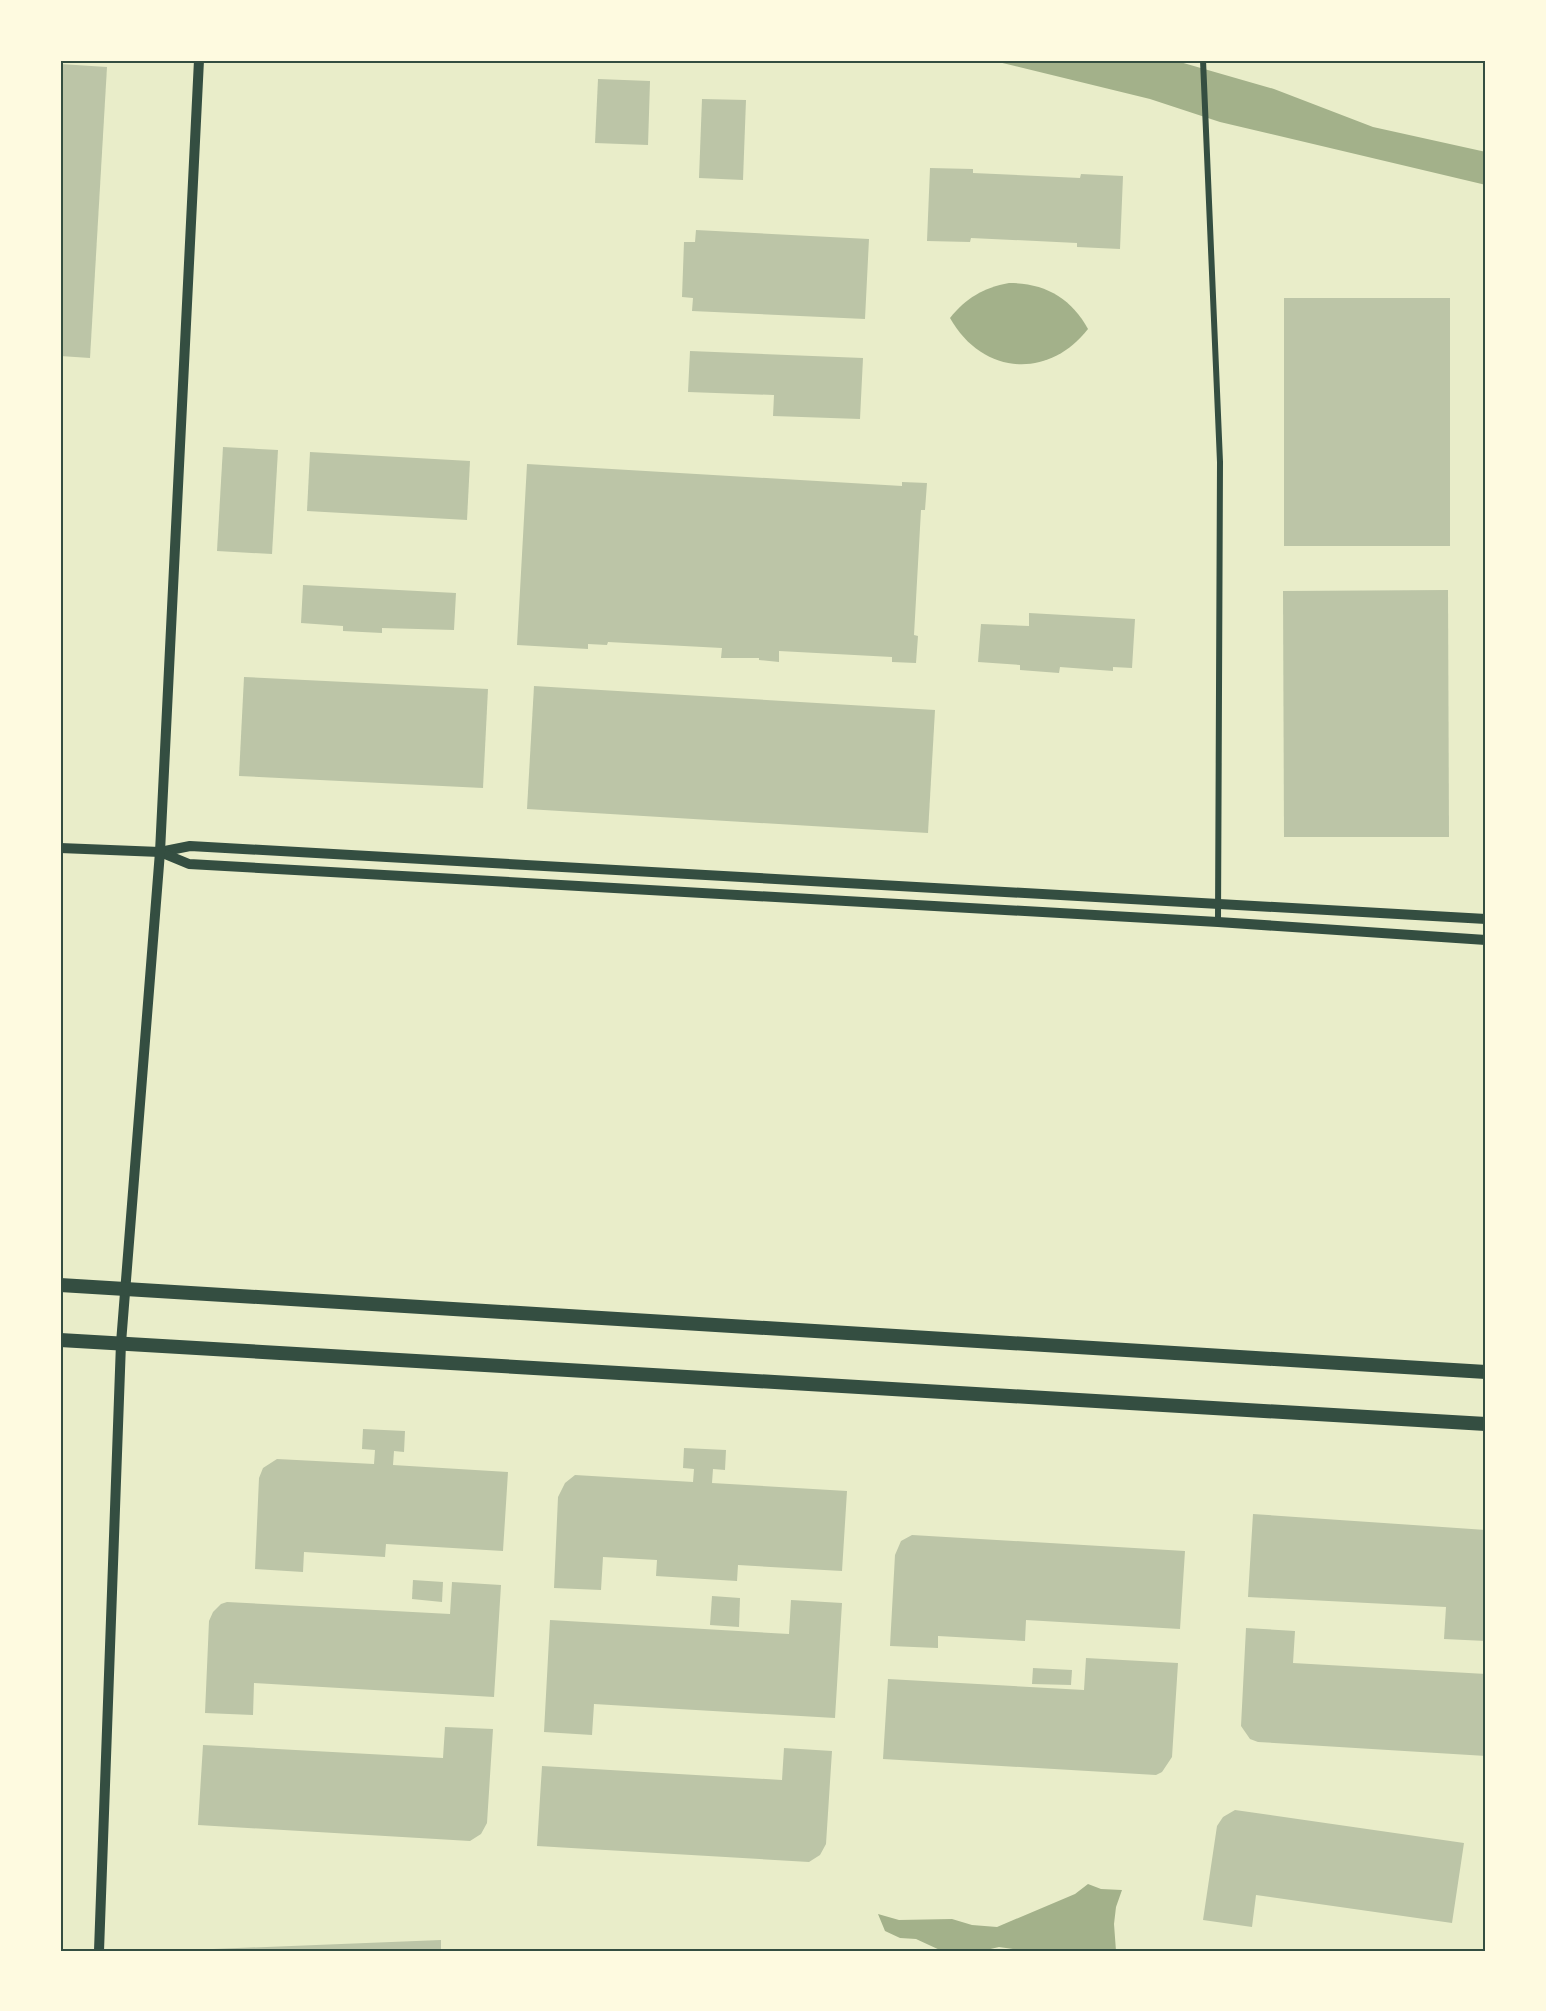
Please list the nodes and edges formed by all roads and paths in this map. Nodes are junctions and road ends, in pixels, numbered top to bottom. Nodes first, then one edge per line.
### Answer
1 (199, 60) edge
2 (1203, 60) edge
3 (60, 848) edge
4 (160, 852) junction
5 (1218, 903) junction
6 (1486, 919) edge
7 (1218, 922) junction
8 (1486, 940) edge
9 (60, 1285) edge
10 (124, 1288) junction
11 (60, 1340) edge
12 (121, 1343) junction
13 (1486, 1372) edge
14 (1486, 1424) edge
15 (99, 1951) edge

1 - 4 street
2 - 5 street
3 - 4 street
4 - 5 street
4 - 7 street
4 - 10 street
5 - 6 street
5 - 7 street
7 - 8 street
9 - 10 main road
10 - 12 street
10 - 13 main road
11 - 12 main road
12 - 14 main road
12 - 15 street

